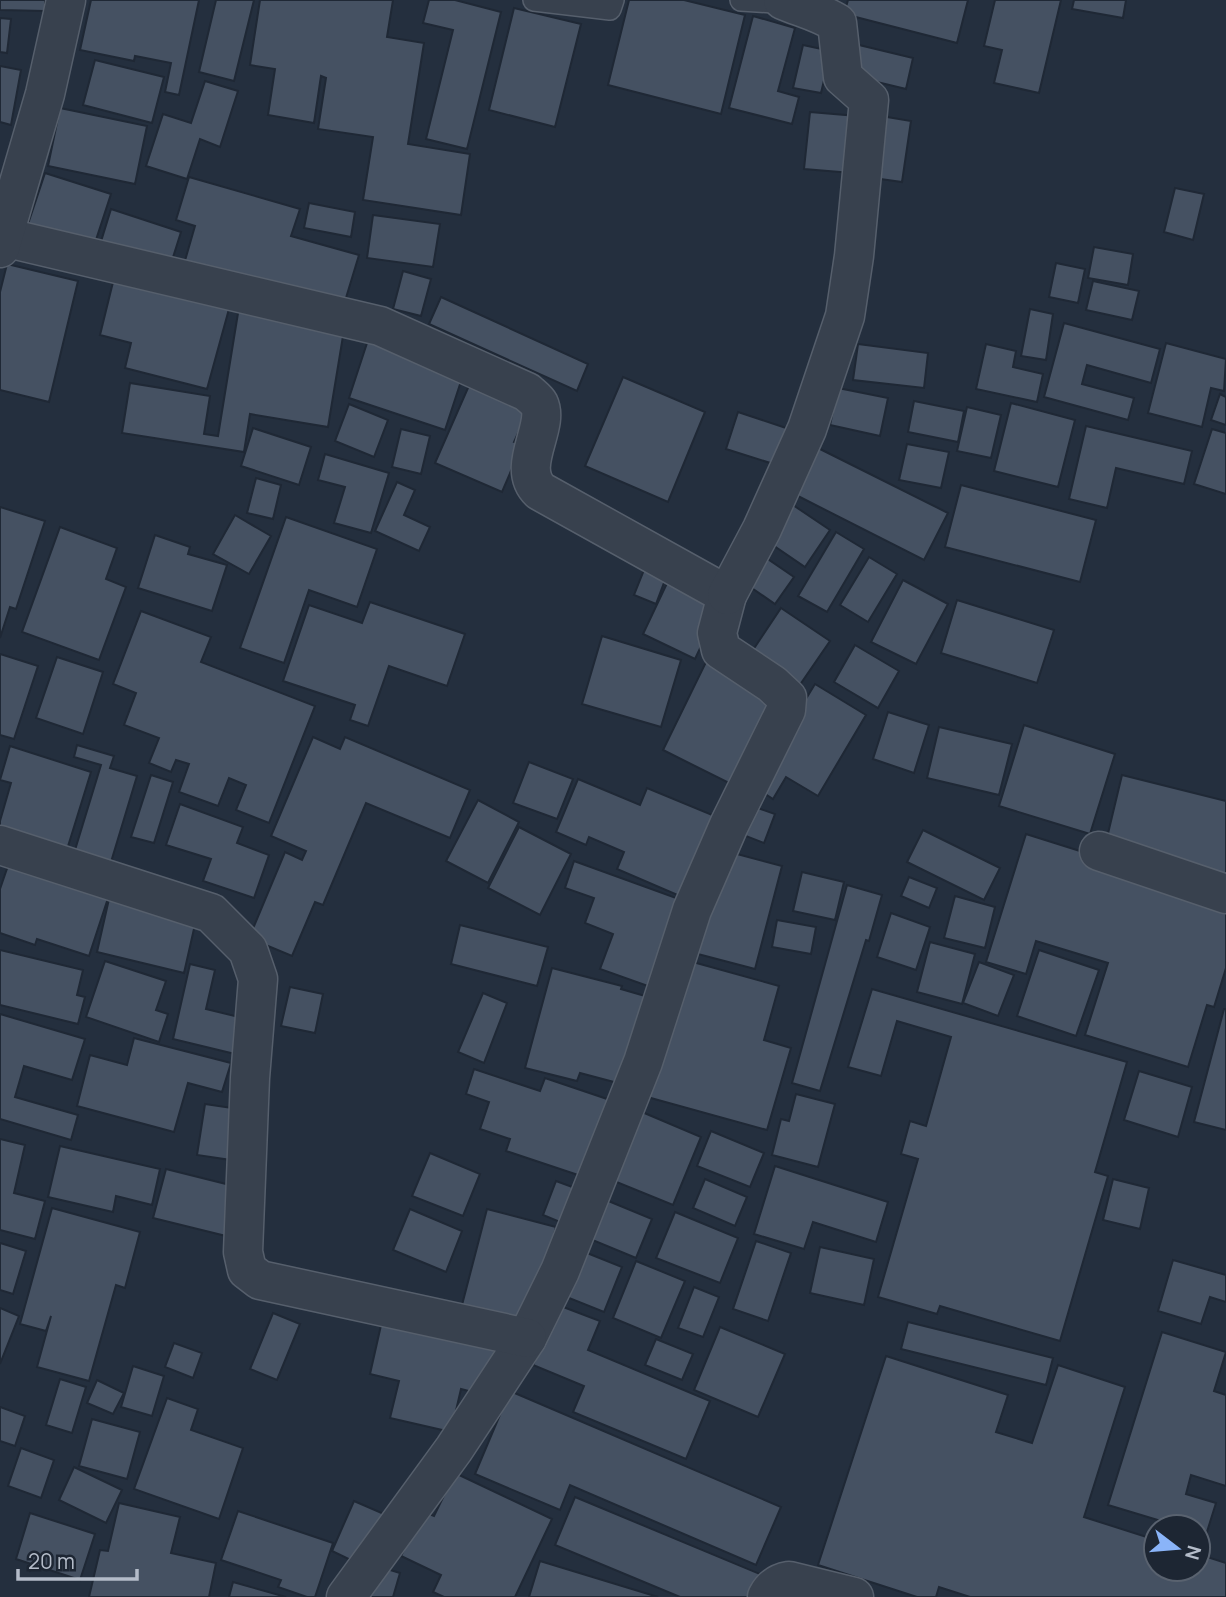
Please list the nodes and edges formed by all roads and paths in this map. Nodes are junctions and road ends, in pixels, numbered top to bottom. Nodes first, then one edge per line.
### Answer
1 (66, 0) edge
2 (534, 0) edge
3 (613, 0) edge
4 (741, 0) edge
5 (775, 0) edge
6 (783, 0) edge
7 (2, 243) edge
8 (727, 595) junction
9 (0, 845) edge
10 (1099, 851) dead end
11 (1226, 894) edge
12 (527, 1338) junction
13 (346, 1597) edge
14 (767, 1597) edge
15 (855, 1597) edge

1 - 7 street
2 - 3 lane
4 - 5 lane
6 - 8 street
7 - 8 street
8 - 12 street
9 - 12 street
10 - 11 street
12 - 13 street
14 - 15 street

